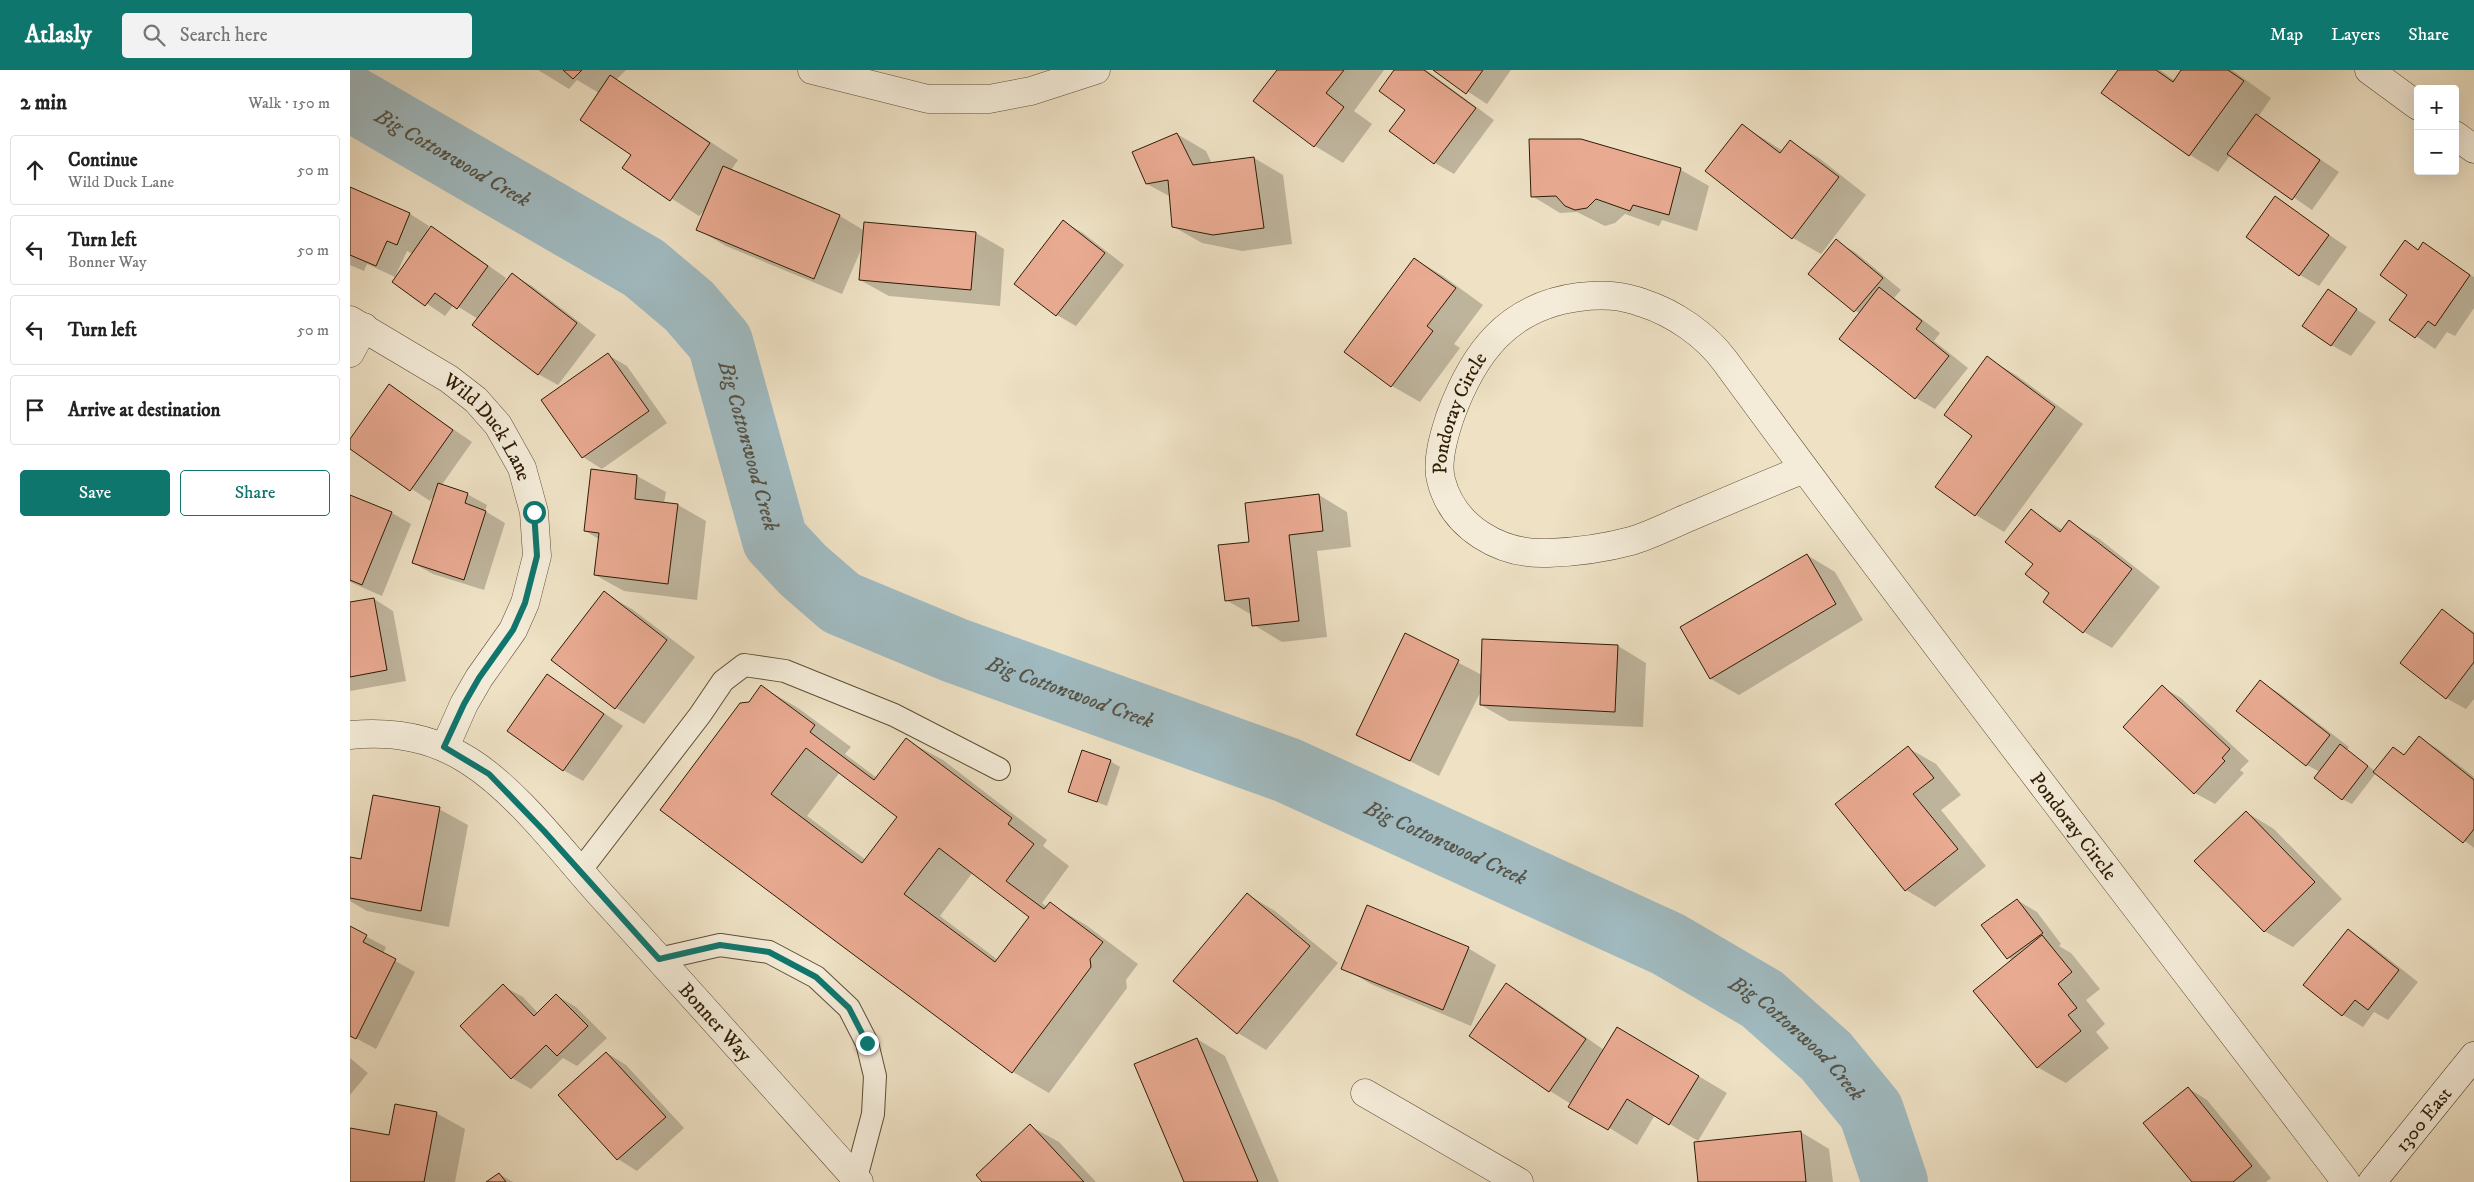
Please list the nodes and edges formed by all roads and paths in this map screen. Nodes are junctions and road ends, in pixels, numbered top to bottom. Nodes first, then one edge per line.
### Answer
1 (812, 70) edge
2 (1096, 70) edge
3 (2369, 70) edge
4 (2414, 103) edge
5 (2459, 138) edge
6 (2474, 149) edge
7 (357, 324) edge
8 (350, 353) edge
9 (1804, 469) junction
10 (350, 735) edge
11 (444, 747) junction
12 (999, 769) dead end
13 (580, 871) junction
14 (659, 959) junction
15 (2474, 1056) edge
16 (1365, 1093) dead end
17 (858, 1180) edge
18 (1519, 1182) edge
19 (2346, 1182) edge
20 (2372, 1182) edge

1 - 2 street
3 - 4 street
5 - 6 street
7 - 8 street
7 - 11 street, Wild Duck Lane
9 - 9 street, Pondoray Circle
9 - 19 street, Pondoray Circle
10 - 11 street, Bonner Way
11 - 13 street, Bonner Way
12 - 13 lane
13 - 14 street, Bonner Way
14 - 17 street, Bonner Way
14 - 17 lane
15 - 20 street, 1300 East
16 - 18 street

